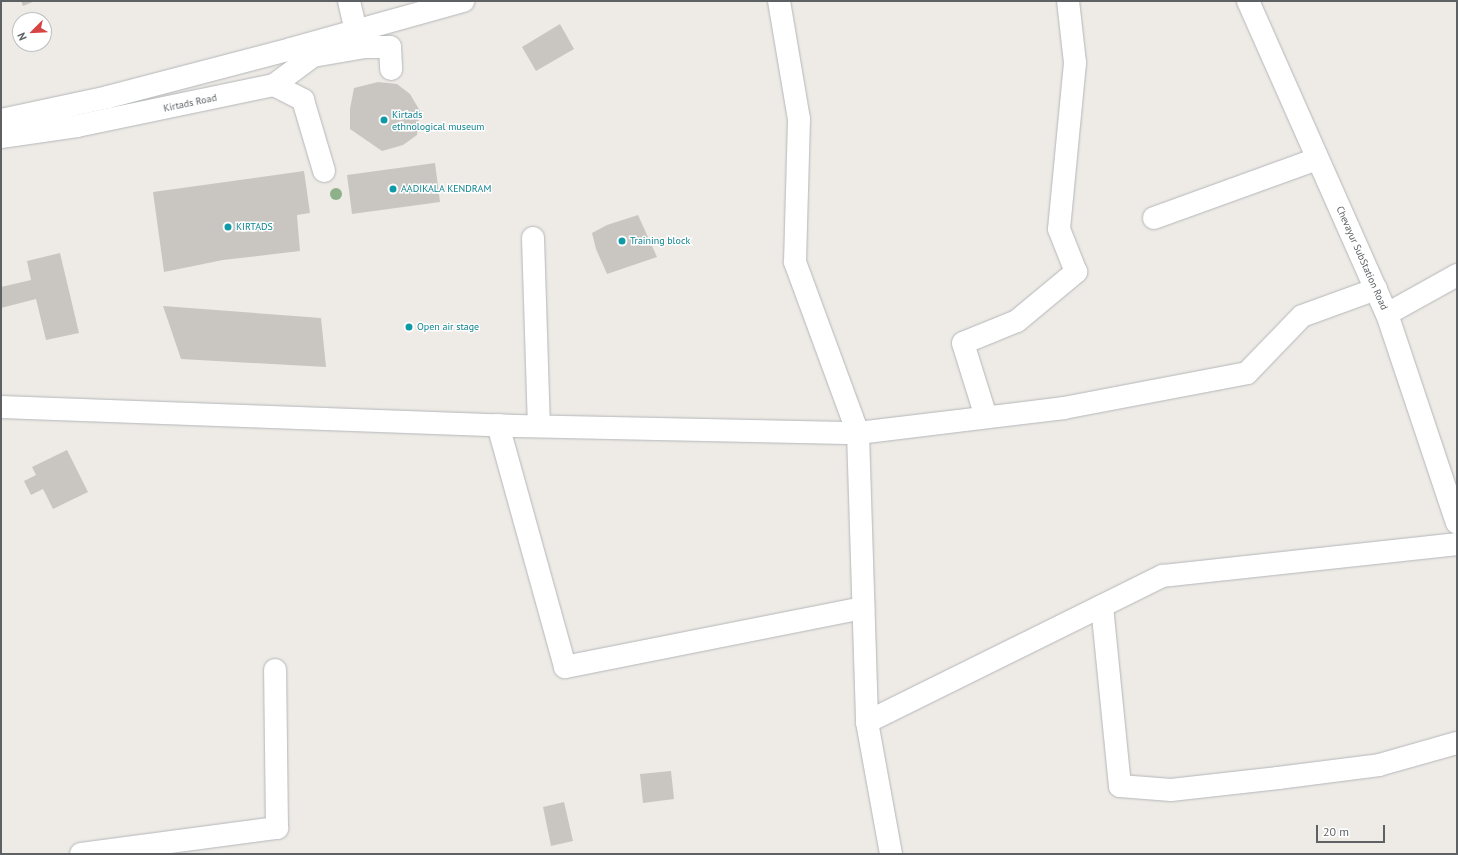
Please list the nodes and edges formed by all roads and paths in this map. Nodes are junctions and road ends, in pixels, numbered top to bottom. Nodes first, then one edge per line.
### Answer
1 (349, 1) edge
2 (463, 1) edge
3 (779, 1) edge
4 (1068, 1) edge
5 (1248, 1) edge
6 (356, 31) junction
7 (390, 69) dead end
8 (274, 85) junction
9 (1, 120) edge
10 (1, 137) edge
11 (1318, 159) junction
12 (324, 171) dead end
13 (1154, 218) dead end
14 (533, 238) dead end
15 (1457, 275) edge
16 (1376, 289) junction
17 (1387, 314) junction
18 (1, 407) edge
19 (986, 417) junction
20 (498, 425) junction
21 (539, 426) junction
22 (858, 433) junction
23 (1457, 523) edge
24 (1457, 544) edge
25 (1102, 606) junction
26 (863, 608) junction
27 (275, 670) dead end
28 (866, 722) junction
29 (1457, 743) edge
30 (81, 854) edge
31 (891, 854) edge

1 - 6 street
2 - 6 street
3 - 22 street
4 - 19 street
5 - 11 street, Chevayur SubStation Road
6 - 9 street
7 - 8 street
8 - 10 street, Kirtads Road
8 - 12 street
11 - 13 street
11 - 16 street, Chevayur SubStation Road
14 - 21 street
15 - 17 street
16 - 17 street, Chevayur SubStation Road
16 - 19 street
17 - 23 street, Chevayur SubStation Road
18 - 20 street
19 - 22 street
20 - 21 street
20 - 26 street
21 - 22 street
22 - 26 street
24 - 25 street
25 - 28 street
25 - 29 street
26 - 28 street
27 - 30 street
28 - 31 street

